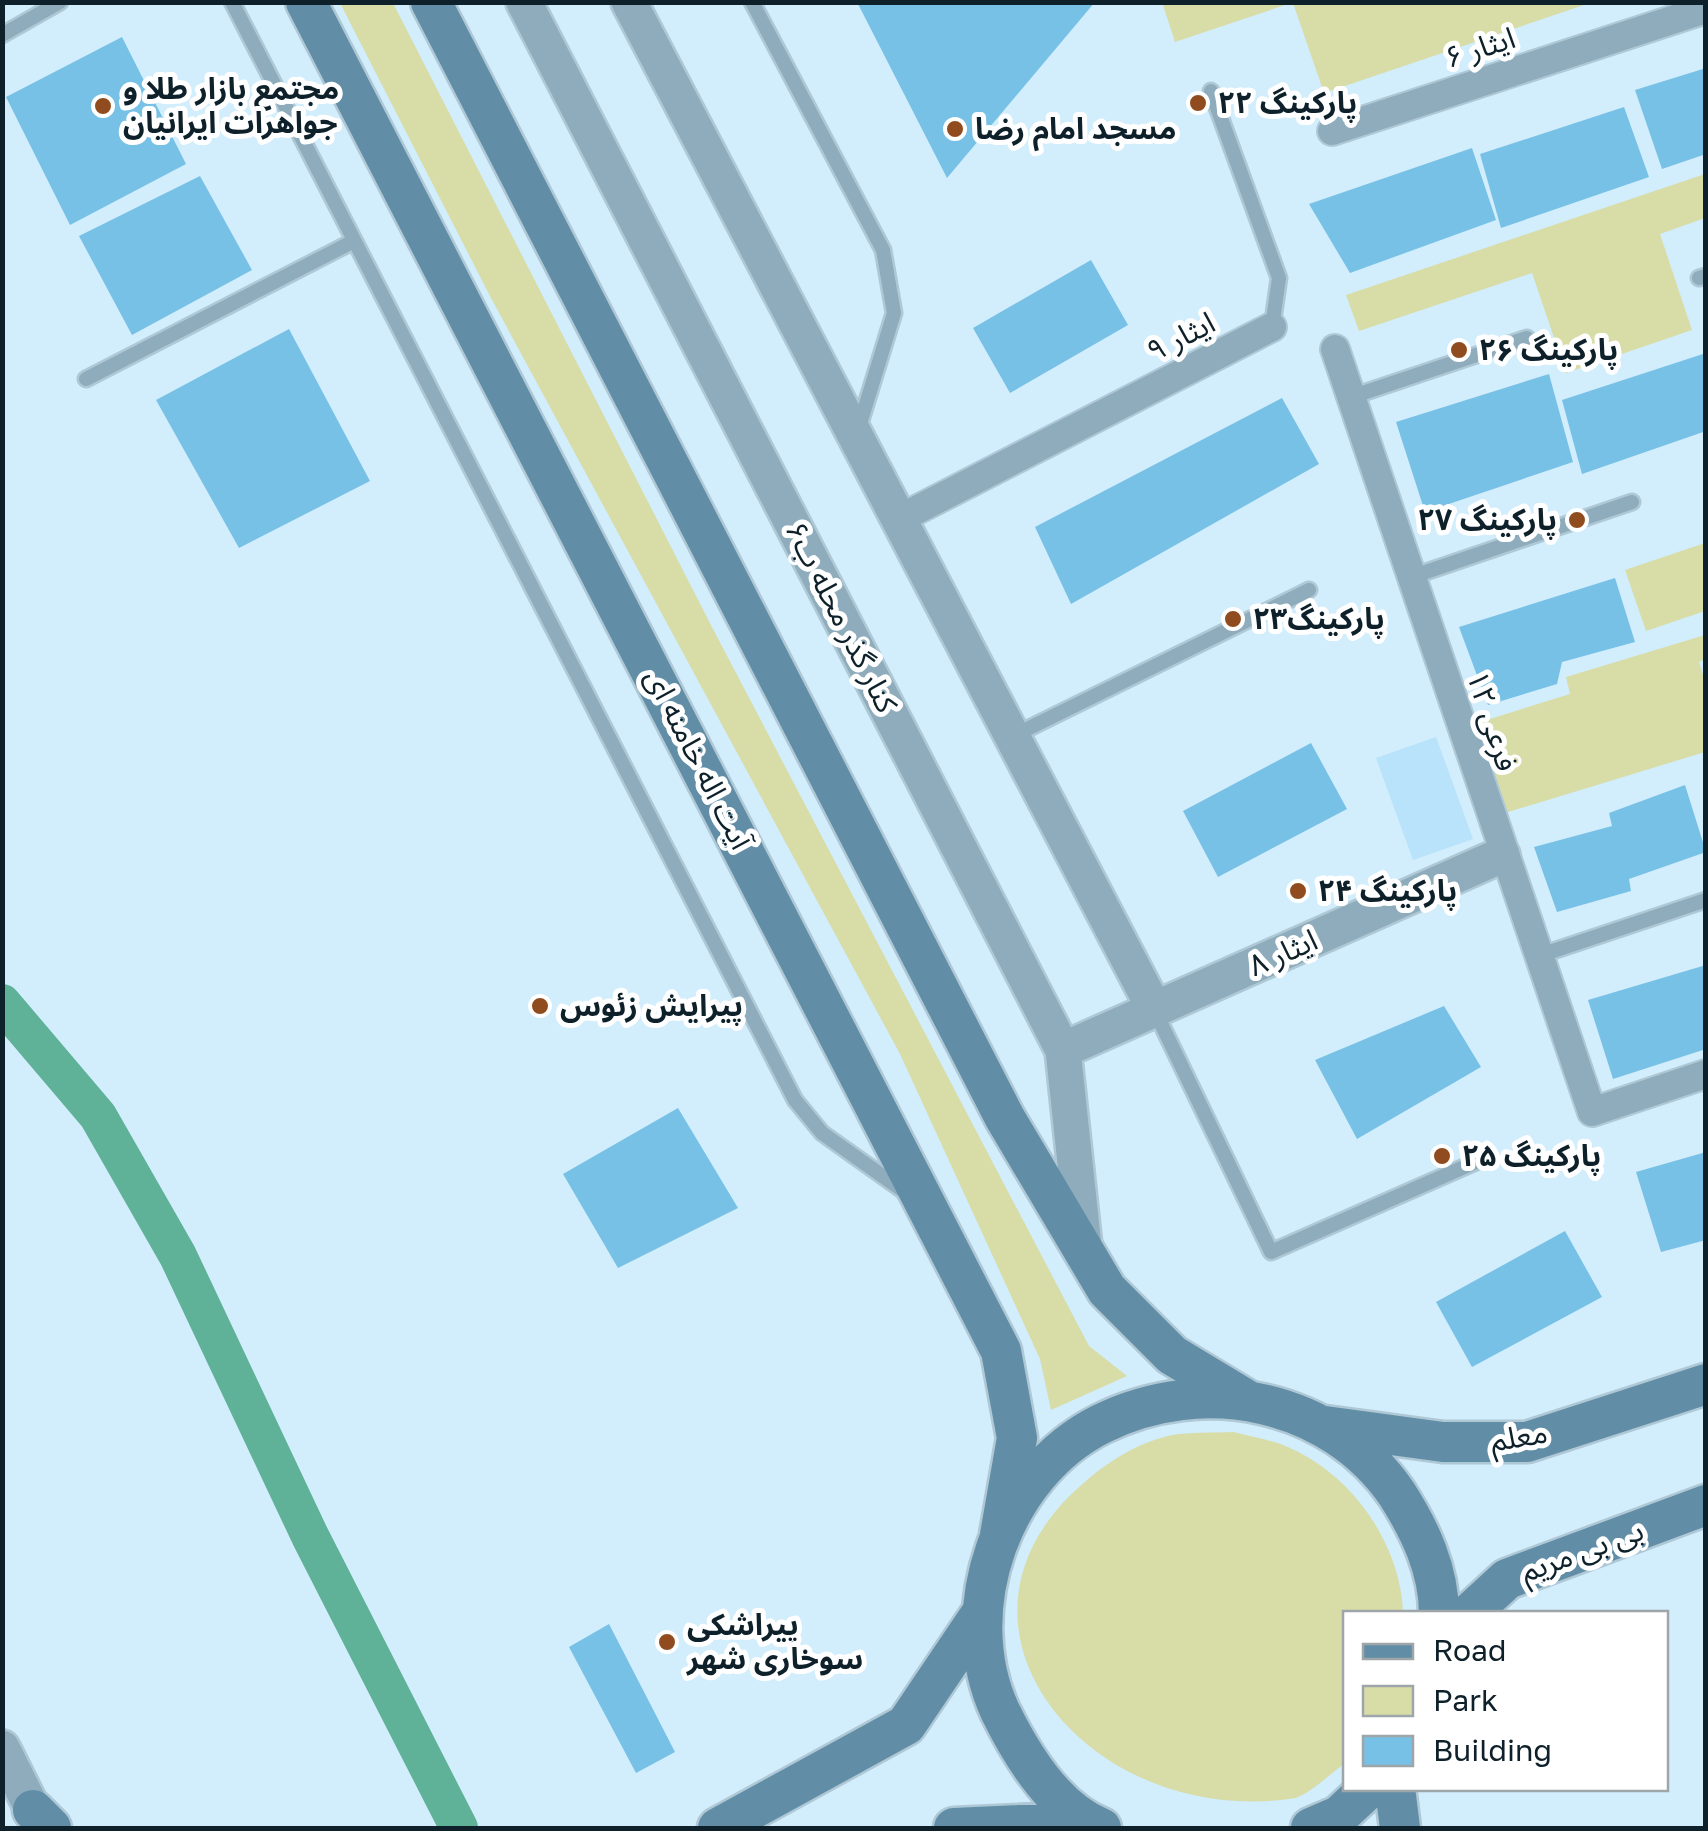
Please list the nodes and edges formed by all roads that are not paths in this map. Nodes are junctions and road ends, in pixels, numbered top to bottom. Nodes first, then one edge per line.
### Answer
1 (60, 2) edge
2 (232, 2) edge
3 (306, 2) edge
4 (431, 2) edge
5 (524, 2) edge
6 (630, 2) edge
7 (752, 2) edge
8 (1706, 10) edge
9 (2, 35) edge
10 (1211, 92) dead end
11 (1332, 131) dead end
12 (354, 241) junction
13 (1272, 327) joint
14 (1526, 338) dead end
15 (1335, 349) dead end
16 (86, 378) dead end
17 (1351, 397) junction
18 (856, 438) junction
19 (1632, 502) dead end
20 (899, 519) junction
21 (1410, 577) junction
22 (1308, 590) dead end
23 (1012, 736) junction
24 (1502, 854) junction
25 (1706, 900) edge
26 (1537, 956) junction
27 (1155, 1010) junction
28 (1063, 1050) junction
29 (1706, 1074) edge
30 (1487, 1158) dead end
31 (930, 1209) junction
32 (1084, 1253) junction
33 (1706, 1384) edge
34 (1245, 1399) junction
35 (1326, 1426) junction
36 (1706, 1504) edge
37 (1000, 1535) junction
38 (1439, 1611) edge
39 (1472, 1611) edge
40 (981, 1614) junction
41 (2, 1748) edge
42 (1366, 1791) edge
43 (1395, 1791) edge
44 (38, 1822) edge
45 (1093, 1825) edge
46 (718, 1828) edge
47 (954, 1828) edge
48 (1312, 1828) edge
49 (1400, 1828) edge

1 - 9 lane
2 - 12 lane
3 - 31 main road, آیت اله خامنه ای
4 - 32 main road
5 - 28 street, کنار گذر محله ب۶
6 - 18 street
7 - 18 lane
8 - 11 street, ایثار ۶
10 - 13 lane, ایثار ۹
12 - 16 lane
12 - 31 lane
13 - 20 street, ایثار ۹
14 - 17 lane
15 - 17 street, فرعی ۱۲
17 - 21 street, فرعی ۱۲
18 - 20 street
19 - 21 lane
20 - 23 street
21 - 24 street, فرعی ۱۲
22 - 23 lane
23 - 27 street
24 - 26 street, فرعی ۱۲
24 - 27 street, ایثار ۸
25 - 26 lane
26 - 29 street, فرعی ۱۲
27 - 28 street, ایثار ۸
27 - 30 lane
28 - 32 street, کنار گذر محله ب۶
31 - 37 main road, آیت اله خامنه ای
32 - 34 main road
33 - 35 main road, معلم
34 - 35 main road
34 - 37 main road
35 - 38 main road
36 - 39 main road, بی بی مریم
37 - 40 main road
40 - 45 main road
40 - 46 main road
41 - 44 street
42 - 48 main road
43 - 49 main road
45 - 47 main road

